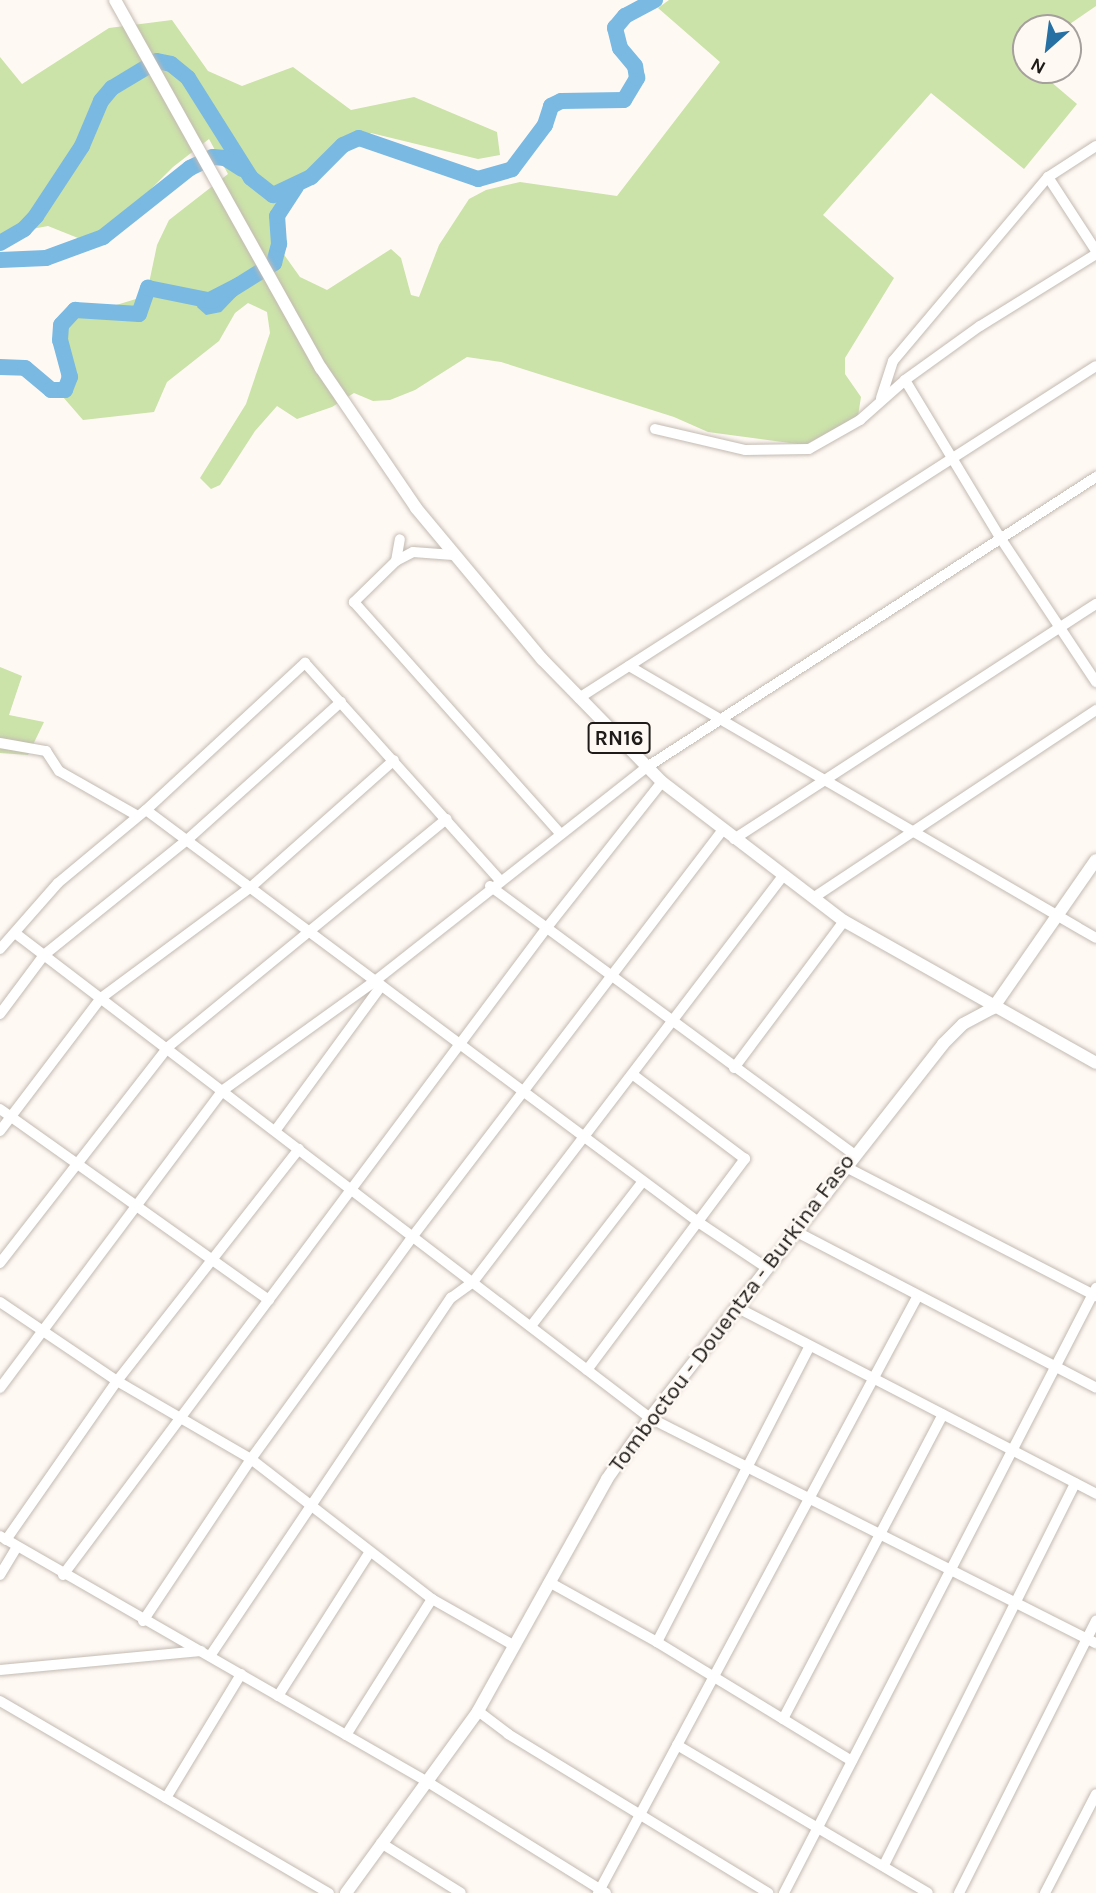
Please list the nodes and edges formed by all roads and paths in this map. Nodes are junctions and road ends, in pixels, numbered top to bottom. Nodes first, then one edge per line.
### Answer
1 (115, 0) edge
2 (1096, 146) edge
3 (1048, 177) junction
4 (1096, 252) edge
5 (1096, 366) edge
6 (905, 380) junction
7 (880, 400) junction
8 (655, 429) dead end
9 (954, 457) junction
10 (1096, 477) edge
11 (400, 539) dead end
12 (1001, 539) junction
13 (453, 555) junction
14 (396, 561) junction
15 (1096, 604) edge
16 (1061, 627) junction
17 (629, 666) junction
18 (1096, 682) edge
19 (579, 698) junction
20 (341, 702) junction
21 (1096, 710) edge
22 (721, 720) junction
23 (0, 743) edge
24 (394, 760) junction
25 (647, 767) junction
26 (825, 779) junction
27 (662, 782) junction
28 (142, 813) junction
29 (447, 820) junction
30 (911, 829) junction
31 (722, 831) junction
32 (560, 832) junction
33 (734, 839) junction
34 (187, 840) junction
35 (1096, 860) edge
36 (783, 876) junction
37 (499, 878) junction
38 (490, 886) junction
39 (251, 887) junction
40 (813, 898) junction
41 (1057, 915) junction
42 (844, 921) junction
43 (307, 930) junction
44 (544, 930) junction
45 (15, 933) junction
46 (1096, 938) edge
47 (0, 948) edge
48 (44, 955) junction
49 (612, 980) junction
50 (378, 983) junction
51 (101, 998) junction
52 (993, 1008) junction
53 (0, 1014) edge
54 (670, 1022) junction
55 (460, 1044) junction
56 (168, 1047) junction
57 (1096, 1063) edge
58 (734, 1068) junction
59 (632, 1074) junction
60 (222, 1091) junction
61 (525, 1092) junction
62 (0, 1109) edge
63 (11, 1117) junction
64 (0, 1131) edge
65 (275, 1131) junction
66 (584, 1137) junction
67 (299, 1149) junction
68 (853, 1154) junction
69 (76, 1163) junction
70 (844, 1166) junction
71 (643, 1181) junction
72 (351, 1189) junction
73 (135, 1205) junction
74 (701, 1224) junction
75 (795, 1231) junction
76 (413, 1236) junction
77 (212, 1259) junction
78 (0, 1263) edge
79 (767, 1268) junction
80 (472, 1282) junction
81 (1095, 1293) edge
82 (917, 1297) junction
83 (269, 1300) junction
84 (0, 1302) edge
85 (736, 1307) junction
86 (531, 1326) junction
87 (41, 1329) junction
88 (810, 1346) junction
89 (1055, 1367) junction
90 (587, 1370) junction
91 (873, 1379) junction
92 (117, 1381) junction
93 (0, 1388) edge
94 (1096, 1388) edge
95 (943, 1415) junction
96 (181, 1418) junction
97 (650, 1418) junction
98 (1012, 1450) junction
99 (251, 1459) junction
100 (749, 1467) junction
101 (1075, 1483) junction
102 (1096, 1494) edge
103 (810, 1497) junction
104 (309, 1504) junction
105 (880, 1533) junction
106 (3, 1538) edge
107 (17, 1546) junction
108 (369, 1553) junction
109 (951, 1569) junction
110 (0, 1575) edge
111 (63, 1575) junction
112 (549, 1583) junction
113 (432, 1599) junction
114 (1016, 1603) junction
115 (1096, 1620) edge
116 (143, 1621) junction
117 (1091, 1641) edge
118 (657, 1642) junction
119 (515, 1646) junction
120 (206, 1653) junction
121 (0, 1670) edge
122 (241, 1674) junction
123 (714, 1677) junction
124 (278, 1696) junction
125 (0, 1701) edge
126 (478, 1711) junction
127 (783, 1719) junction
128 (346, 1735) junction
129 (677, 1745) junction
130 (852, 1761) junction
131 (426, 1781) junction
132 (1096, 1794) edge
133 (166, 1798) junction
134 (640, 1815) junction
135 (816, 1829) junction
136 (381, 1843) junction
137 (884, 1865) junction
138 (601, 1892) edge
139 (328, 1893) edge
140 (346, 1893) edge
141 (461, 1893) edge
142 (768, 1893) edge
143 (784, 1893) edge
144 (928, 1893) edge
145 (959, 1893) edge
146 (1045, 1893) edge

1 - 13 main road, RN16
2 - 3 street
3 - 4 street
3 - 7 street
4 - 6 street
5 - 9 street
6 - 7 street
6 - 9 street
7 - 8 street
9 - 12 street
9 - 17 street
10 - 12 street
11 - 14 street
12 - 16 street
12 - 22 street
13 - 14 street
13 - 19 main road, RN16
14 - 32 street
15 - 16 street
16 - 18 street
16 - 26 street
17 - 19 street
17 - 22 street
19 - 25 main road, RN16
20 - 24 street
20 - 28 street
20 - 34 street
21 - 30 street
22 - 25 street
22 - 26 street
23 - 28 street
24 - 29 street
24 - 39 street
25 - 27 main road, RN16
25 - 32 street
26 - 30 street
26 - 33 street
27 - 31 main road, RN16
27 - 44 street
28 - 34 street
28 - 45 street
29 - 37 street
29 - 43 street
30 - 40 street
30 - 41 street
31 - 33 main road, RN16
31 - 49 street
32 - 37 street
33 - 36 main road, RN16
34 - 39 street
34 - 48 street
35 - 41 main road
36 - 40 main road, RN16
36 - 54 street
37 - 38 street
38 - 44 street
38 - 50 street
39 - 43 street
39 - 51 street
40 - 42 main road, RN16
41 - 46 street
41 - 52 main road
42 - 52 main road, RN16
42 - 58 street
43 - 50 street
43 - 56 street
44 - 49 street
44 - 55 street
45 - 47 street
45 - 48 street
48 - 51 street
48 - 53 street
49 - 54 street
49 - 61 street
50 - 55 street
50 - 60 street
50 - 65 street
51 - 56 street
51 - 63 street
52 - 57 main road, RN16
52 - 68 main road, Tomboctou - Douentza - Burkina Faso
54 - 58 street
54 - 59 street
55 - 61 street
55 - 72 street
56 - 60 street
56 - 69 street
58 - 68 street
59 - 66 street
59 - 74 street
60 - 65 street
60 - 73 street
61 - 66 street
61 - 76 street
62 - 63 street
63 - 64 street
63 - 69 street
65 - 67 street
66 - 71 street
66 - 80 street
67 - 72 street
67 - 77 street
68 - 70 main road, Tomboctou - Douentza - Burkina Faso
69 - 73 street
69 - 78 street
70 - 75 main road, Tomboctou - Douentza - Burkina Faso
70 - 81 street
71 - 74 street
71 - 86 street
72 - 76 street
72 - 83 street
73 - 77 street
73 - 87 street
74 - 79 street
74 - 90 street
75 - 79 main road, Tomboctou - Douentza - Burkina Faso
75 - 82 street
76 - 80 street
76 - 99 street
77 - 83 street
77 - 92 street
79 - 85 main road, Tomboctou - Douentza - Burkina Faso
80 - 86 street
80 - 104 street
81 - 89 street
82 - 89 street
82 - 91 street
83 - 96 street
84 - 87 street
85 - 88 street
85 - 97 main road, Tomboctou - Douentza - Burkina Faso
86 - 90 street
87 - 92 street
87 - 93 street
88 - 91 street
88 - 100 street
89 - 94 street
89 - 98 street
90 - 97 street
91 - 95 street
91 - 103 street
92 - 96 street
92 - 106 street
95 - 98 street
95 - 105 street
96 - 99 street
96 - 111 street
97 - 100 street
97 - 112 main road, Tomboctou - Douentza - Burkina Faso
98 - 101 street
98 - 109 street
99 - 104 street
99 - 116 street
100 - 103 street
100 - 118 street
101 - 102 street
101 - 114 street
103 - 105 street
103 - 123 street
104 - 108 street
104 - 120 street
105 - 109 street
105 - 127 street
106 - 107 street
107 - 110 street
107 - 111 street
108 - 113 street
108 - 124 street
109 - 114 street
109 - 130 street
111 - 116 street
112 - 118 street
112 - 119 main road, Tomboctou - Douentza - Burkina Faso
113 - 119 street
113 - 128 street
114 - 117 street
114 - 137 street
115 - 117 street
116 - 120 street
117 - 145 street
118 - 123 street
119 - 126 main road, Tomboctou - Douentza - Burkina Faso
120 - 121 street
120 - 122 street
122 - 124 street
122 - 133 street
123 - 127 street
123 - 129 street
124 - 128 street
125 - 133 street
126 - 131 main road, Tomboctou - Douentza - Burkina Faso
126 - 134 street
127 - 130 street
128 - 131 street
129 - 134 street
129 - 135 street
130 - 135 street
131 - 136 main road, Tomboctou - Douentza - Burkina Faso
131 - 138 street
132 - 146 street
133 - 139 street
134 - 138 street
134 - 142 street
135 - 137 street
135 - 143 street
136 - 140 main road, Tomboctou - Douentza - Burkina Faso
136 - 141 street
137 - 144 street

